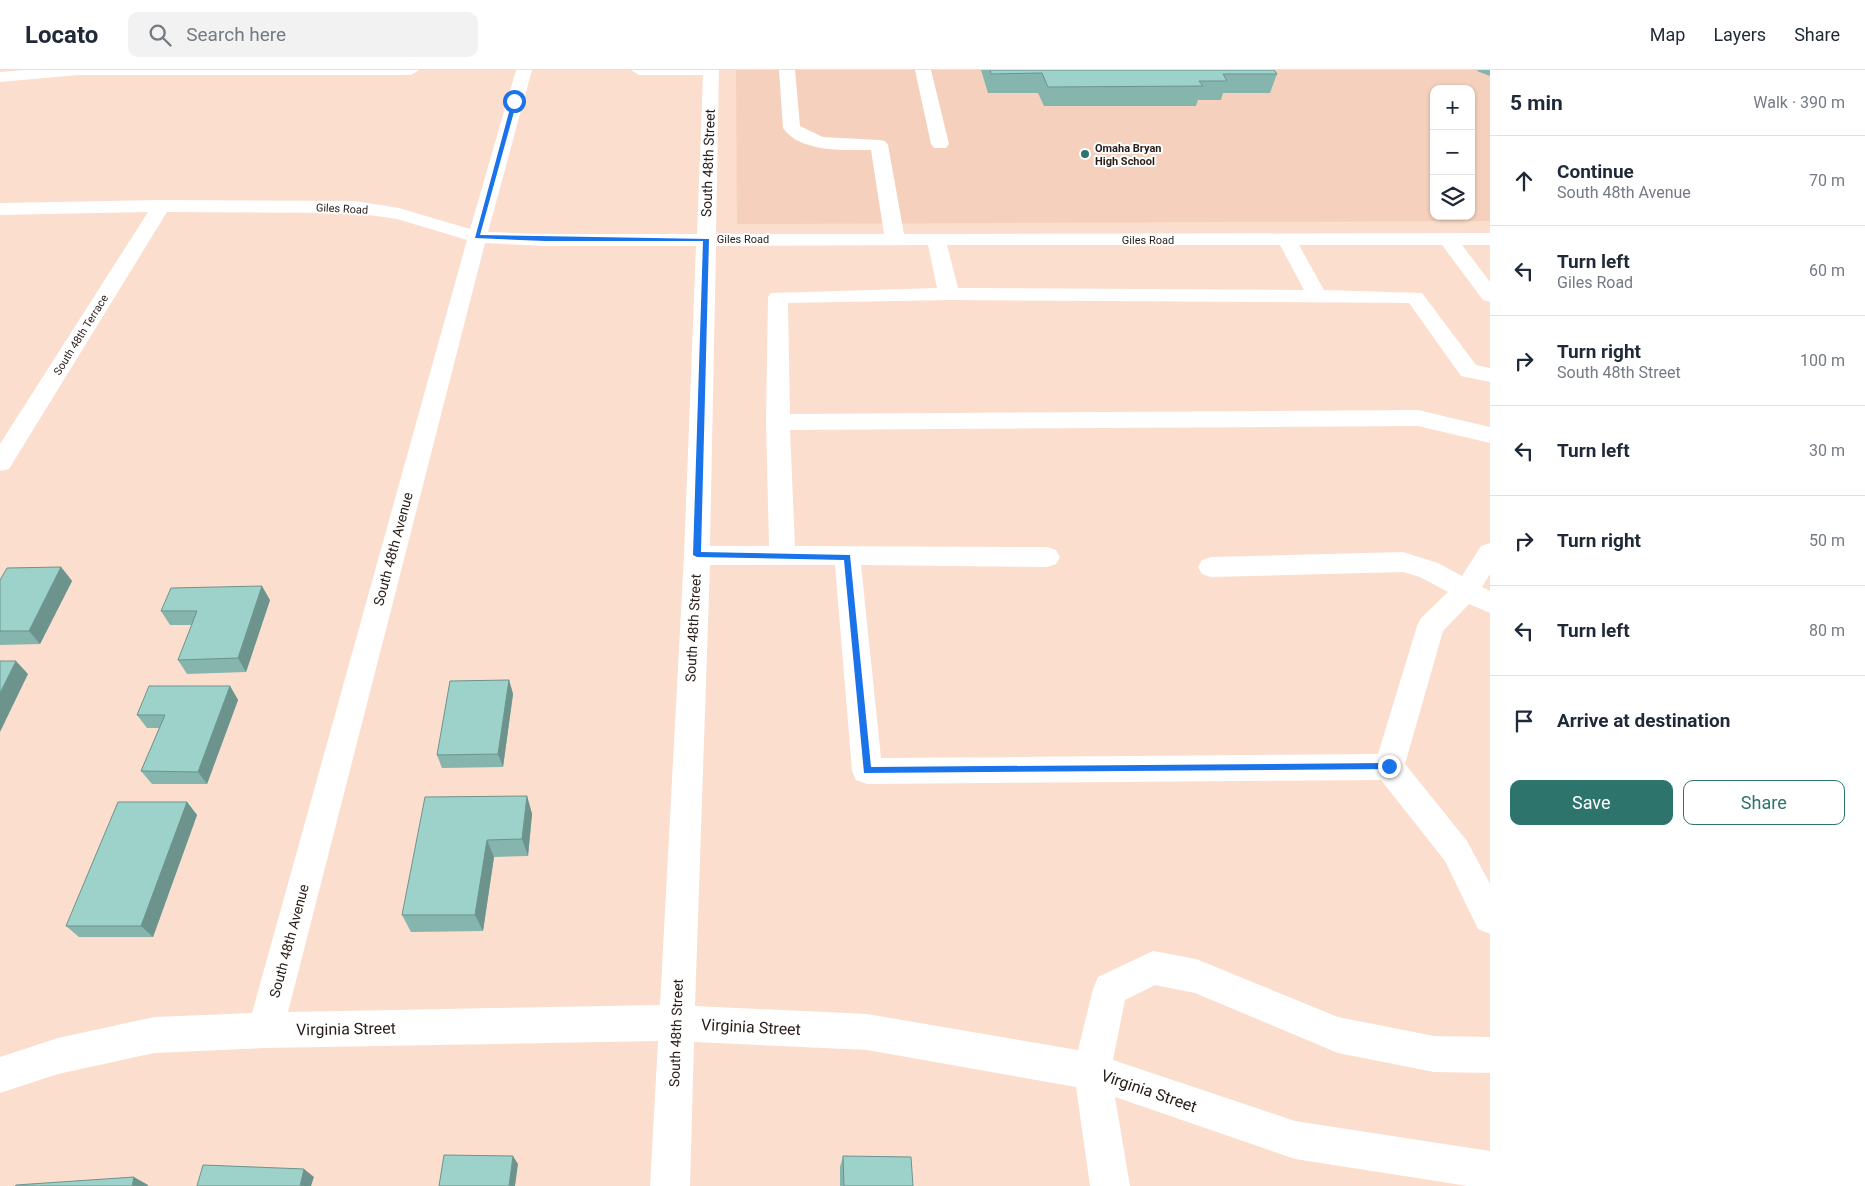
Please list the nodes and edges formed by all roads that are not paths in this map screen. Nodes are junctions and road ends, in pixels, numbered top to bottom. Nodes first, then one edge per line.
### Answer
1 (411, 70) edge
2 (524, 70) edge
3 (639, 70) edge
4 (711, 70) edge
5 (787, 70) edge
6 (923, 70) edge
7 (0, 77) edge
8 (940, 144) dead end
9 (162, 206) junction
10 (0, 209) edge
11 (477, 237) junction
12 (706, 239) junction
13 (895, 239) junction
14 (1448, 239) junction
15 (1490, 239) edge
16 (936, 240) junction
17 (1287, 240) junction
18 (949, 294) junction
19 (1317, 296) junction
20 (1490, 296) edge
21 (1490, 375) edge
22 (778, 422) junction
23 (1490, 436) edge
24 (0, 463) edge
25 (1490, 553) edge
26 (697, 555) junction
27 (782, 556) junction
28 (847, 557) junction
29 (1047, 557) dead end
30 (1211, 567) dead end
31 (1478, 598) edge
32 (1389, 766) junction
33 (1490, 918) edge
34 (676, 1023) junction
35 (265, 1030) junction
36 (1490, 1055) edge
37 (1092, 1071) junction
38 (0, 1074) edge
39 (1490, 1170) edge
40 (670, 1186) edge
41 (1110, 1186) edge

1 - 7 street
2 - 11 street, South 48th Avenue
3 - 4 street
4 - 12 street, South 48th Street
5 - 13 street
6 - 8 street
9 - 10 street, Giles Road
9 - 11 street, Giles Road
9 - 24 street, South 48th Terrace
11 - 12 street, Giles Road
11 - 35 street, South 48th Avenue
12 - 13 street, Giles Road
12 - 26 street, South 48th Street
13 - 16 street, Giles Road
14 - 15 street, Giles Road
14 - 17 street, Giles Road
14 - 20 street
16 - 17 street, Giles Road
16 - 18 street
17 - 19 street
18 - 19 street
18 - 22 street
19 - 21 street
22 - 23 street
22 - 27 street
25 - 31 street
26 - 27 street
26 - 34 street, South 48th Street
27 - 28 street
28 - 29 street
28 - 32 street
30 - 31 street
31 - 32 street
32 - 33 street
34 - 35 street, Virginia Street
34 - 37 street, Virginia Street
34 - 40 street, South 48th Street
35 - 38 street, Virginia Street
36 - 37 street
37 - 39 street, Virginia Street
37 - 41 street

